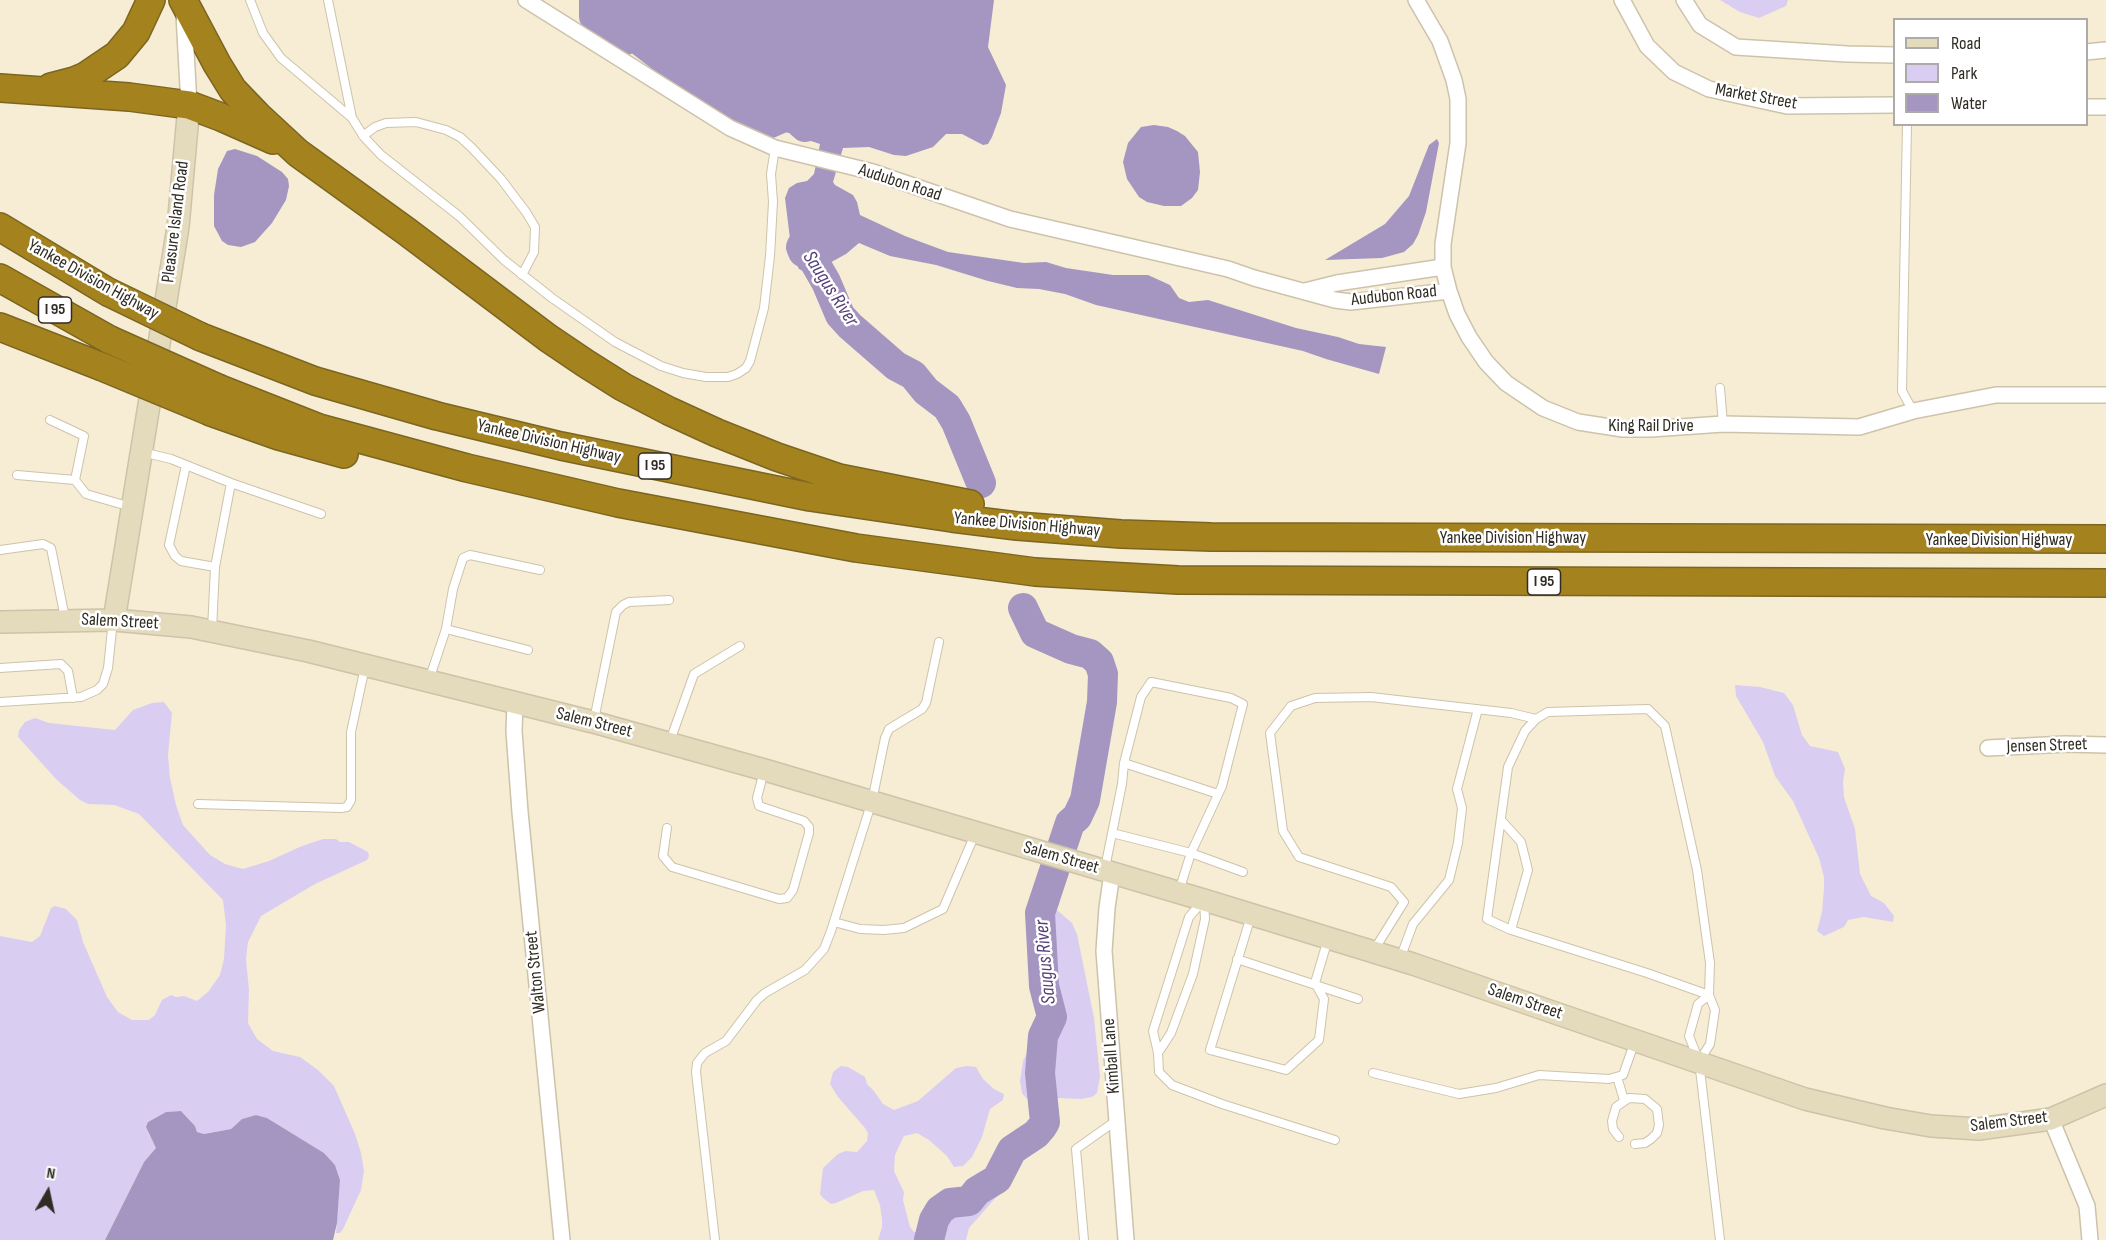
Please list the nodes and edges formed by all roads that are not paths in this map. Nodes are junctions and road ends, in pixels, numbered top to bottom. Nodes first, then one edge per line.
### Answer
1 (151, 0) edge
2 (183, 0) edge
3 (250, 0) edge
4 (328, 0) edge
5 (526, 0) edge
6 (1622, 0) edge
7 (1684, 0) edge
8 (1420, 1) edge
9 (2106, 50) edge
10 (2088, 52) edge
11 (1893, 55) edge
12 (9, 89) edge
13 (189, 105) junction
14 (1893, 105) edge
15 (2088, 107) edge
16 (2106, 107) edge
17 (352, 118) junction
18 (1907, 126) edge
19 (363, 136) junction
20 (776, 148) junction
21 (298, 153) junction
22 (0, 227) edge
23 (1443, 267) junction
24 (522, 275) junction
25 (0, 278) edge
26 (1305, 291) junction
27 (1449, 291) junction
28 (0, 327) edge
29 (1720, 388) dead end
30 (2106, 395) edge
31 (215, 401) junction
32 (1913, 411) junction
33 (50, 420) dead end
34 (1724, 424) junction
35 (141, 452) junction
36 (186, 465) junction
37 (17, 475) dead end
38 (75, 480) junction
39 (231, 483) junction
40 (132, 508) junction
41 (321, 514) dead end
42 (1121, 534) junction
43 (2106, 540) edge
44 (0, 550) edge
45 (215, 567) junction
46 (540, 570) dead end
47 (2077, 583) junction
48 (2106, 583) edge
49 (2106, 589) edge
50 (669, 600) dead end
51 (65, 620) junction
52 (114, 620) junction
53 (0, 622) edge
54 (446, 629) junction
55 (212, 631) junction
56 (939, 642) dead end
57 (740, 646) dead end
58 (528, 650) dead end
59 (365, 665) junction
60 (0, 668) edge
61 (429, 681) junction
62 (73, 698) junction
63 (0, 702) edge
64 (515, 703) junction
65 (1478, 709) junction
66 (1536, 719) junction
67 (593, 722) junction
68 (670, 742) junction
69 (2106, 745) edge
70 (1988, 748) dead end
71 (1124, 763) junction
72 (765, 770) junction
73 (1218, 794) junction
74 (872, 801) junction
75 (198, 804) dead end
76 (1501, 820) junction
77 (667, 828) dead end
78 (975, 833) junction
79 (1112, 833) junction
80 (1191, 853) junction
81 (1108, 872) junction
82 (1243, 872) dead end
83 (1179, 892) junction
84 (1204, 900) junction
85 (1251, 915) junction
86 (834, 922) junction
87 (1511, 930) junction
88 (1329, 938) junction
89 (1373, 952) junction
90 (1238, 959) junction
91 (1399, 960) junction
92 (1315, 983) junction
93 (1709, 995) junction
94 (1358, 999) dead end
95 (1636, 1040) junction
96 (1158, 1053) junction
97 (1699, 1061) junction
98 (1373, 1073) dead end
99 (1617, 1077) junction
100 (2106, 1095) edge
101 (1624, 1100) junction
102 (2051, 1119) junction
103 (1117, 1120) junction
104 (1619, 1137) dead end
105 (1335, 1140) dead end
106 (1635, 1144) dead end
107 (562, 1240) edge
108 (715, 1240) edge
109 (1084, 1240) edge
110 (1126, 1240) edge
111 (1720, 1240) edge
112 (2091, 1240) edge

1 - 12 highway
2 - 13 street, Pleasure Island Road
2 - 21 highway
3 - 17 lane
4 - 17 lane
5 - 20 street, Audubon Road
6 - 14 street, Market Street
7 - 11 street
8 - 23 street, King Rail Drive
9 - 10 street
12 - 13 highway
13 - 21 highway
13 - 35 main road, Pleasure Island Road
15 - 16 street
17 - 19 lane
18 - 32 lane
19 - 24 lane
19 - 24 lane
20 - 24 lane
20 - 26 street, Audubon Road
21 - 42 highway
22 - 42 highway, Yankee Division Highway / I 95, bridge
23 - 26 street, Audubon Road
23 - 27 street, King Rail Drive
25 - 31 highway, I 95, bridge
26 - 27 street, Audubon Road
27 - 34 street, King Rail Drive
28 - 31 highway, bridge
29 - 34 lane
30 - 32 street, King Rail Drive
31 - 47 highway, I 95
32 - 34 street, King Rail Drive
33 - 38 lane
35 - 36 lane
35 - 40 main road, Pleasure Island Road
36 - 39 lane
36 - 45 lane
37 - 38 lane
38 - 40 lane
39 - 41 lane
39 - 45 lane
40 - 52 main road, Pleasure Island Road
42 - 43 highway, Yankee Division Highway / I 95
44 - 51 lane
45 - 55 lane
46 - 54 lane
47 - 48 highway, I 95
47 - 49 highway
50 - 67 lane
51 - 52 main road, Salem Street
51 - 53 main road, Salem Street
52 - 55 main road, Salem Street
52 - 62 lane
54 - 58 lane
54 - 61 lane
55 - 59 main road, Salem Street
56 - 74 lane
57 - 68 lane
59 - 61 main road, Salem Street
59 - 75 lane
60 - 62 lane
61 - 64 main road, Salem Street
62 - 63 lane
64 - 67 main road, Salem Street
64 - 107 street, Walton Street
65 - 66 lane
65 - 89 lane
65 - 91 lane
66 - 76 lane
66 - 93 lane
67 - 68 main road, Salem Street
68 - 72 main road, Salem Street
69 - 70 street, Jensen Street
71 - 73 lane
71 - 73 lane
71 - 79 lane
72 - 74 main road, Salem Street
72 - 77 lane
73 - 80 lane
74 - 78 main road, Salem Street
74 - 86 lane
76 - 87 lane
76 - 87 lane
78 - 81 main road, Salem Street
78 - 86 lane
79 - 80 lane
79 - 81 lane
80 - 82 lane
80 - 83 lane
81 - 83 main road, Salem Street
81 - 103 street, Kimball Lane
83 - 84 main road, Salem Street
84 - 85 main road, Salem Street
84 - 96 lane
84 - 96 lane
85 - 88 main road, Salem Street
85 - 90 lane
86 - 108 lane
87 - 93 lane
88 - 89 main road, Salem Street
88 - 92 lane
89 - 91 main road, Salem Street
90 - 92 lane
90 - 92 lane
91 - 95 main road, Salem Street
92 - 94 lane
93 - 97 lane
93 - 97 lane
95 - 97 main road, Salem Street
95 - 99 lane
96 - 105 lane
97 - 102 main road, Salem Street
97 - 111 lane
98 - 99 lane
99 - 101 lane
100 - 102 main road, Salem Street
101 - 104 lane
101 - 106 lane
102 - 112 street
103 - 109 lane
103 - 110 street, Kimball Lane

